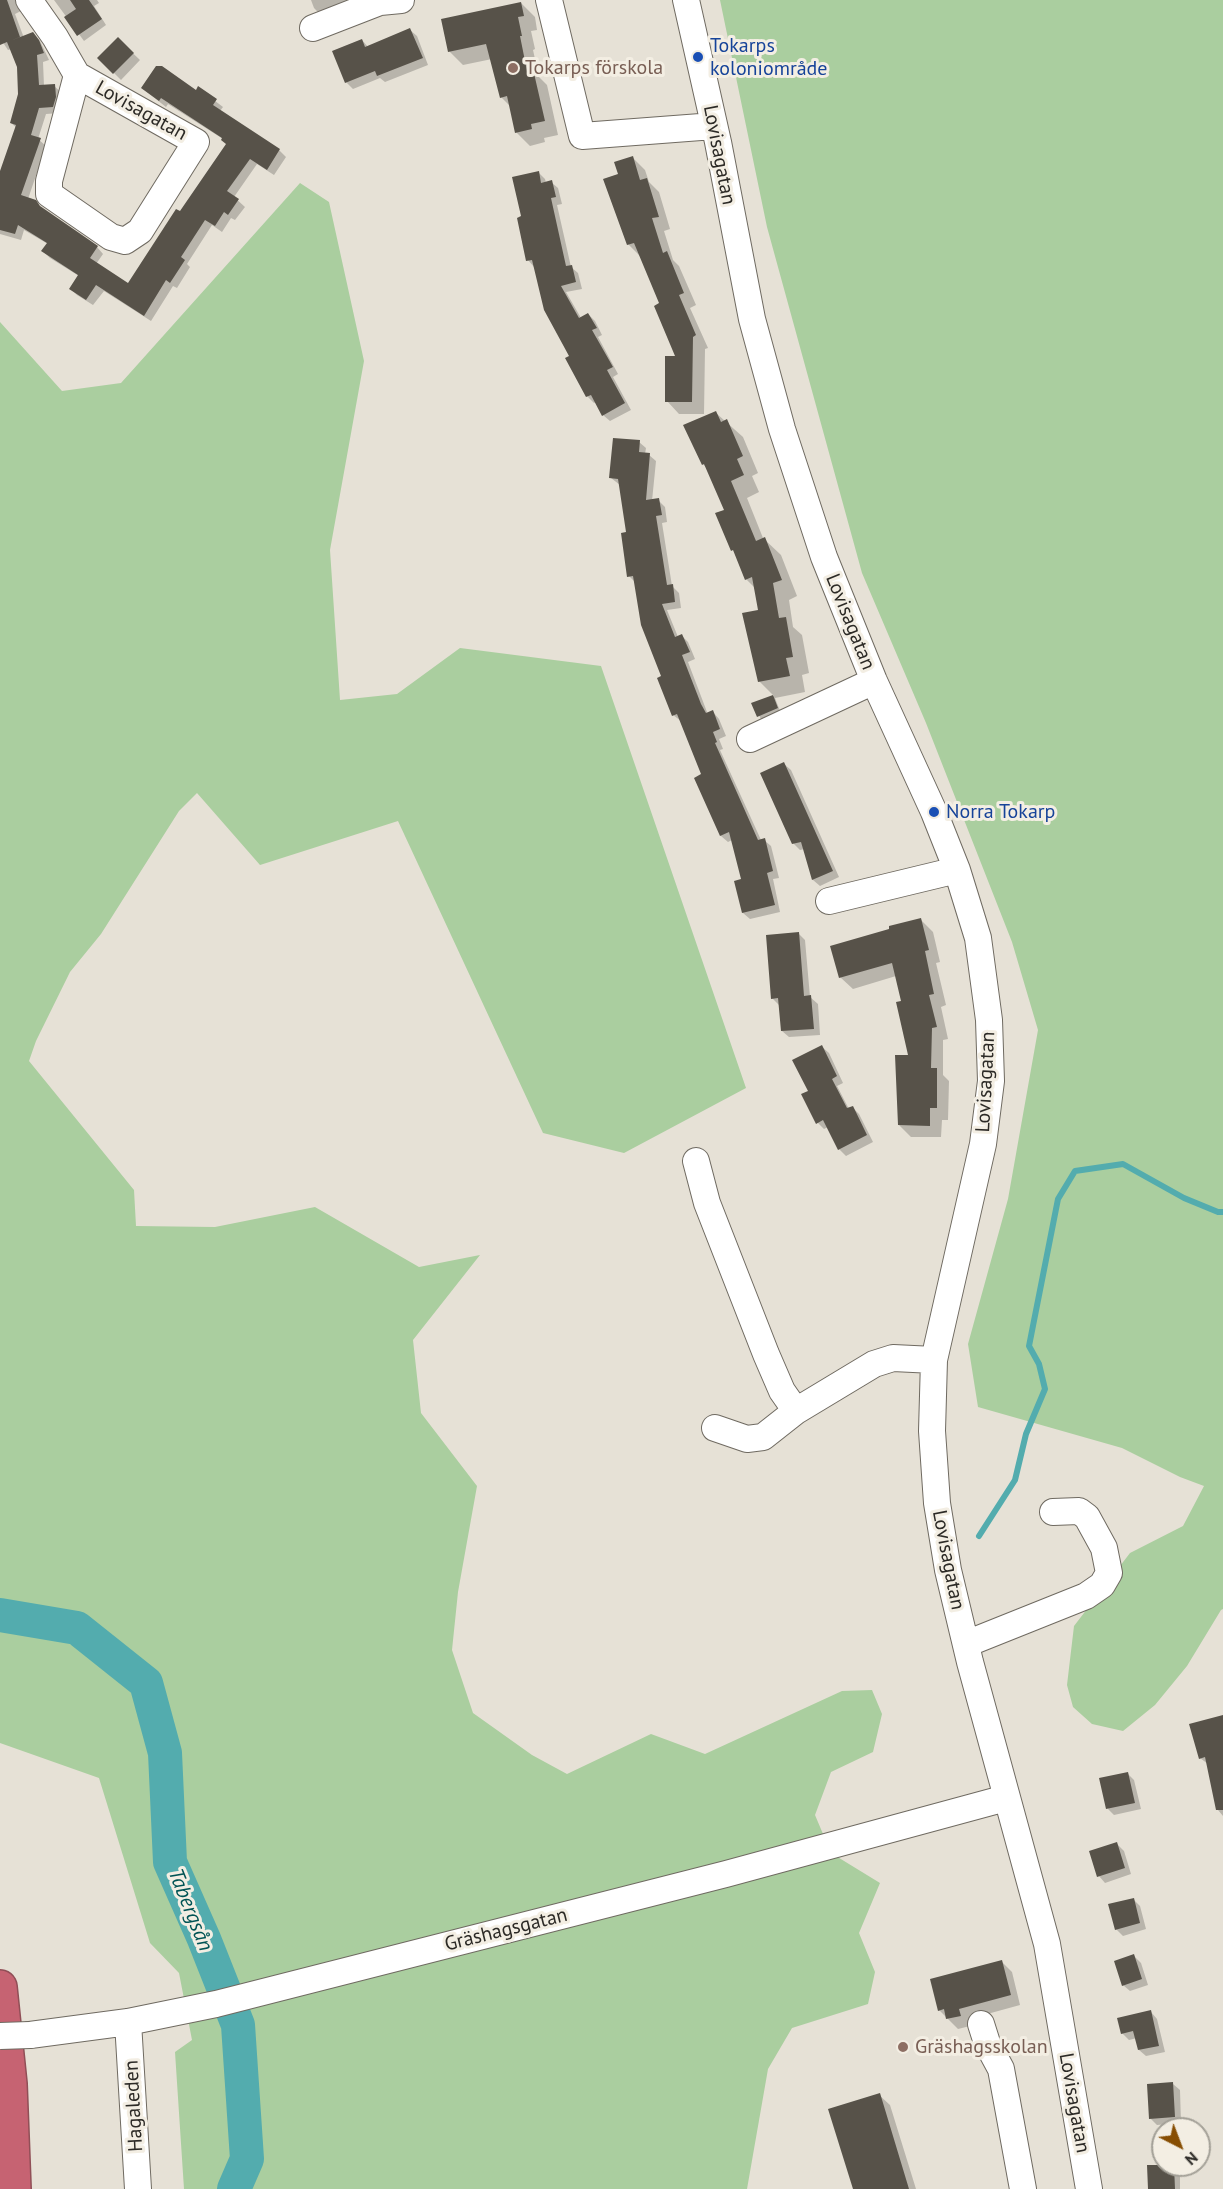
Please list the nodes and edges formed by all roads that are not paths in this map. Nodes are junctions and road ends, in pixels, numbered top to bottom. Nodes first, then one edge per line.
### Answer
1 (29, 0) edge
2 (401, 0) edge
3 (549, 0) edge
4 (686, 0) edge
5 (313, 27) dead end
6 (77, 75) junction
7 (714, 126) junction
8 (874, 681) junction
9 (750, 739) dead end
10 (957, 870) junction
11 (829, 901) dead end
12 (696, 1161) dead end
13 (925, 1359) junction
14 (796, 1411) junction
15 (715, 1428) dead end
16 (1053, 1512) dead end
17 (966, 1644) junction
18 (1006, 1798) junction
19 (0, 1987) edge
20 (128, 2022) junction
21 (981, 2024) dead end
22 (0, 2036) edge
23 (14, 2189) edge
24 (138, 2189) edge
25 (1023, 2189) edge
26 (1089, 2189) edge

1 - 6 street, Lovisagatan
2 - 5 street
3 - 7 street
4 - 7 street, Lovisagatan
6 - 6 street, Lovisagatan
7 - 8 street, Lovisagatan
8 - 9 street
8 - 10 street, Lovisagatan
10 - 11 street
10 - 13 street, Lovisagatan
12 - 14 street
13 - 14 street
13 - 17 street, Lovisagatan
14 - 15 street
16 - 17 street
17 - 18 street, Lovisagatan
18 - 20 street, Gräshagsgatan
18 - 26 street, Lovisagatan
19 - 23 highway
20 - 22 street, Gräshagsgatan, bridge
20 - 24 street, Hagaleden
21 - 25 street

